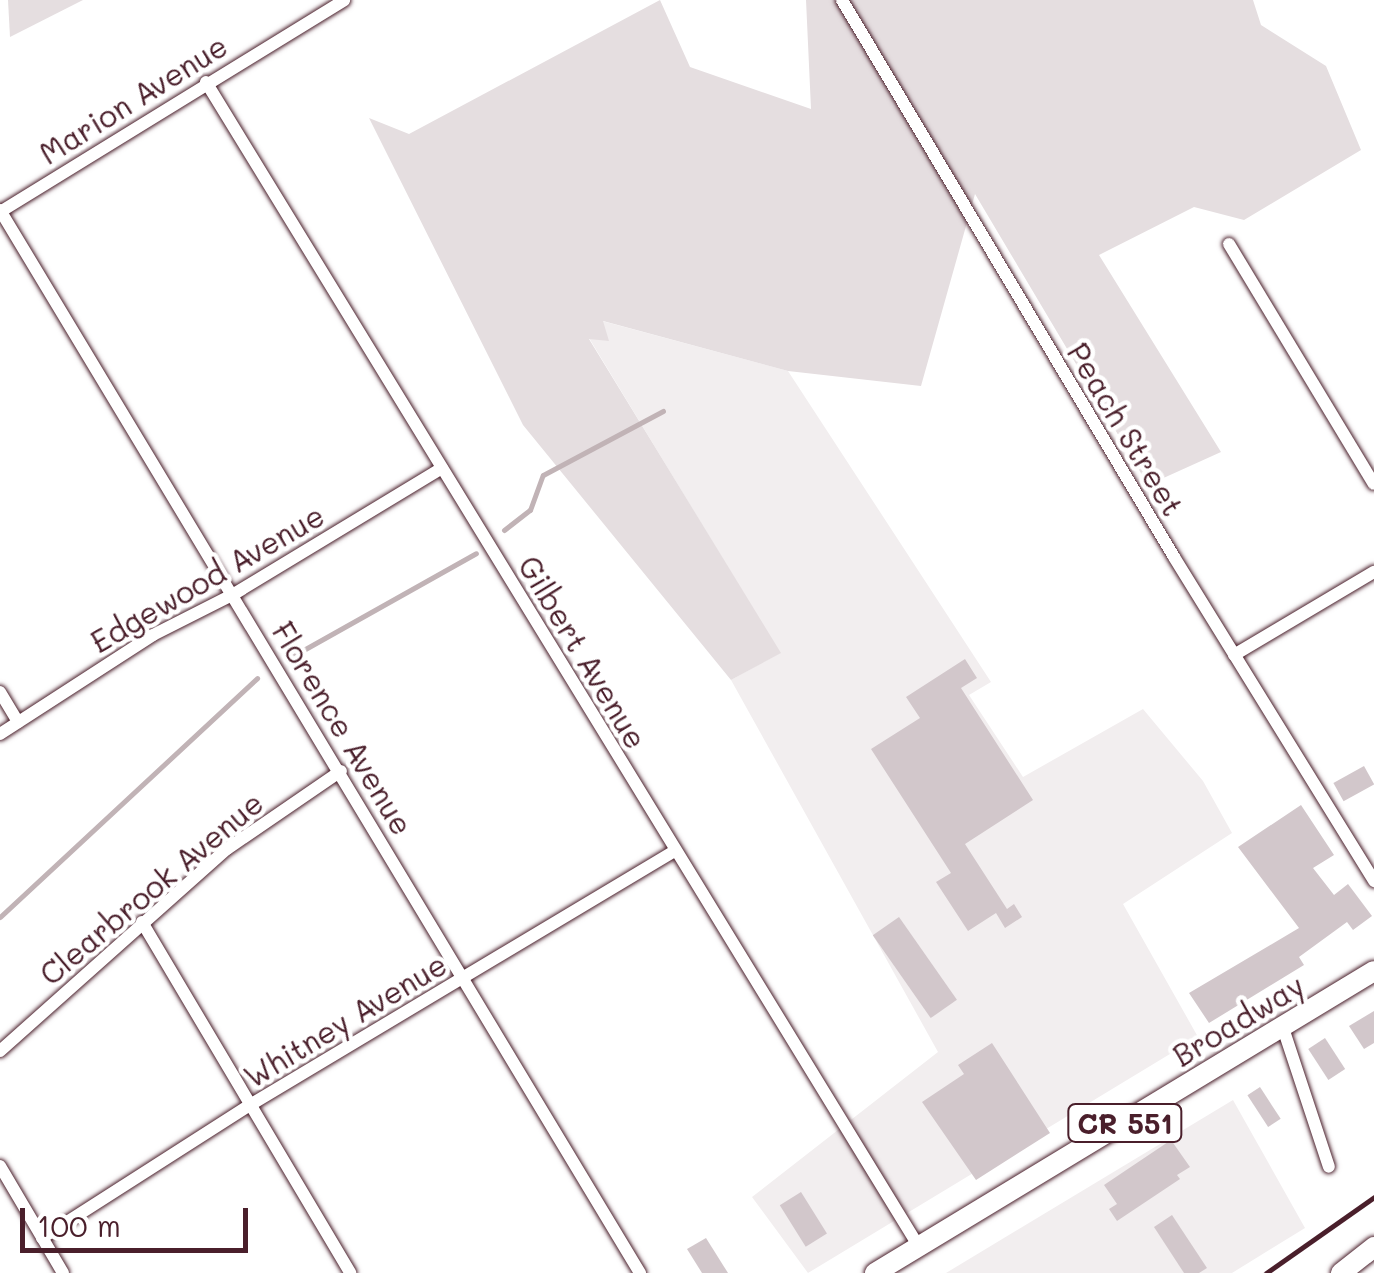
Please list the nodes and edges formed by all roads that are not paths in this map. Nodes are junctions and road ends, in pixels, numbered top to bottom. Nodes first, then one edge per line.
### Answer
1 (344, 0) edge
2 (842, 0) edge
3 (206, 82) junction
4 (0, 212) edge
5 (1229, 244) dead end
6 (442, 468) junction
7 (1374, 484) edge
8 (1374, 572) edge
9 (234, 594) junction
10 (1234, 656) junction
11 (0, 692) edge
12 (18, 722) junction
13 (0, 734) edge
14 (341, 771) junction
15 (676, 850) junction
16 (1374, 881) edge
17 (142, 922) junction
18 (1374, 971) edge
19 (464, 979) junction
20 (1283, 1028) junction
21 (0, 1051) edge
22 (250, 1105) junction
23 (0, 1166) edge
24 (1329, 1167) dead end
25 (42, 1238) junction
26 (919, 1247) junction
27 (1374, 1247) edge
28 (63, 1273) edge
29 (350, 1273) edge
30 (640, 1273) edge
31 (875, 1273) edge
32 (1342, 1273) edge

1 - 3 street, Marion Avenue
2 - 10 street, Peach Street
3 - 4 street, Marion Avenue
3 - 6 street, Gilbert Avenue
4 - 9 street, Florence Avenue
5 - 7 street
6 - 9 street, Edgewood Avenue
6 - 15 street, Gilbert Avenue
8 - 10 street
9 - 12 street, Edgewood Avenue
9 - 14 street, Florence Avenue
10 - 16 street, Peach Street
11 - 12 street
12 - 13 street, Edgewood Avenue
14 - 17 street, Clearbrook Avenue
14 - 19 street, Florence Avenue
15 - 19 street, Whitney Avenue
15 - 26 street, Gilbert Avenue
17 - 21 street, Clearbrook Avenue
17 - 22 street
18 - 20 main road, Broadway / CR 551
19 - 22 street, Whitney Avenue
19 - 30 street, Florence Avenue
20 - 24 street
20 - 26 main road, Broadway / CR 551
22 - 25 street, Whitney Avenue
22 - 29 street
23 - 25 street
25 - 28 street
26 - 31 main road, Broadway / CR 551
27 - 32 main road

